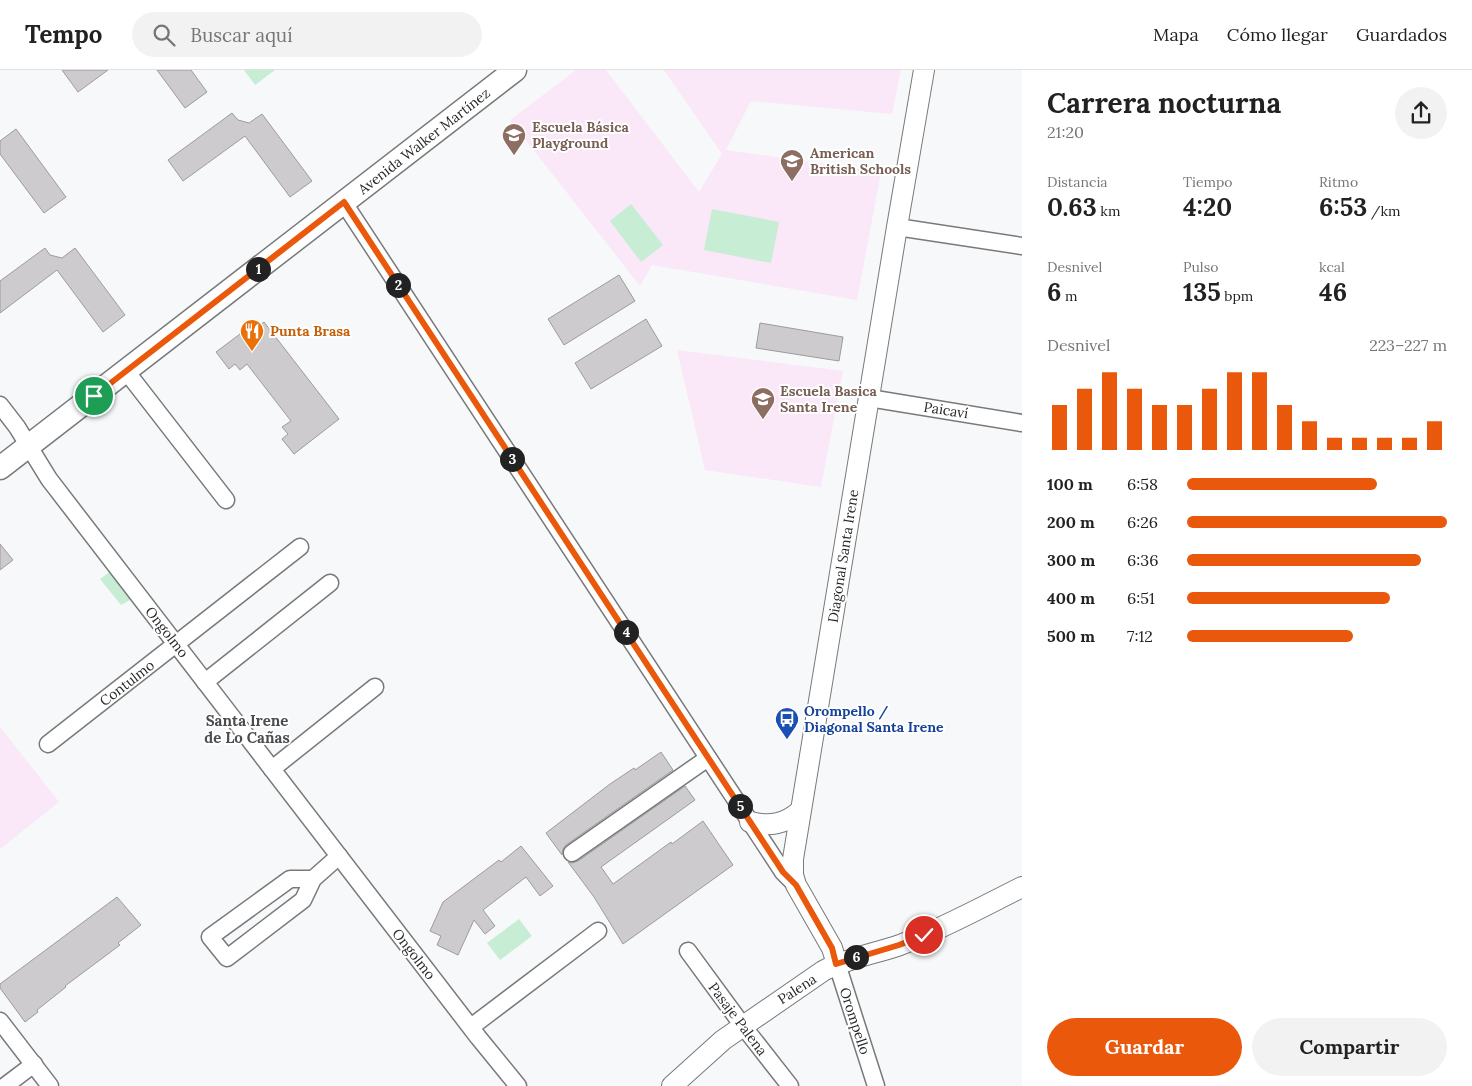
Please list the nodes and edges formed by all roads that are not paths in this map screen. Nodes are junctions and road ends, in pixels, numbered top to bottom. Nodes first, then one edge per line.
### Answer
1 (515, 70) edge
2 (924, 70) edge
3 (344, 202) junction
4 (897, 227) junction
5 (1022, 246) edge
6 (126, 371) junction
7 (869, 398) junction
8 (0, 405) edge
9 (1022, 423) edge
10 (28, 446) junction
11 (0, 468) edge
12 (226, 500) dead end
13 (300, 547) dead end
14 (330, 583) dead end
15 (176, 644) junction
16 (205, 682) junction
17 (375, 687) dead end
18 (48, 744) dead end
19 (708, 758) junction
20 (272, 769) junction
21 (800, 811) junction
22 (750, 822) junction
23 (572, 853) dead end
24 (339, 856) junction
25 (313, 879) junction
26 (796, 885) junction
27 (1022, 887) edge
28 (598, 930) dead end
29 (688, 950) dead end
30 (836, 964) junction
31 (0, 1021) edge
32 (743, 1026) junction
33 (471, 1027) junction
34 (34, 1064) junction
35 (5, 1086) edge
36 (50, 1086) edge
37 (518, 1086) edge
38 (672, 1086) edge
39 (790, 1086) edge
40 (876, 1086) edge

1 - 3 main road, Avenida Walker Martínez
2 - 4 street, Diagonal Santa Irene
3 - 6 main road, Avenida Walker Martínez
3 - 19 street, Orompello
4 - 5 street
4 - 7 street, Diagonal Santa Irene
6 - 10 main road, Avenida Walker Martínez
6 - 12 street
7 - 9 street, Paicaví
7 - 21 street, Diagonal Santa Irene
8 - 10 street, Ongolmo
10 - 11 main road, Avenida Walker Martínez
10 - 15 street, Ongolmo
13 - 15 street, Contulmo
14 - 16 street
15 - 16 street, Ongolmo
15 - 18 street, Contulmo
16 - 20 street, Ongolmo
17 - 20 street
19 - 22 street, Orompello
19 - 23 street
20 - 24 street, Ongolmo
21 - 22 street
21 - 26 street, Diagonal Santa Irene
22 - 26 street, Orompello
24 - 25 street
24 - 33 street, Ongolmo
25 - 25 street
26 - 30 street, Orompello
27 - 30 street, Palena
28 - 33 street
29 - 32 street, Pasaje Palena
30 - 32 street, Palena
30 - 40 street, Orompello
31 - 34 street
32 - 38 street, Palena
32 - 39 street, Pasaje Palena
33 - 37 street, Ongolmo
34 - 35 street
34 - 36 street

